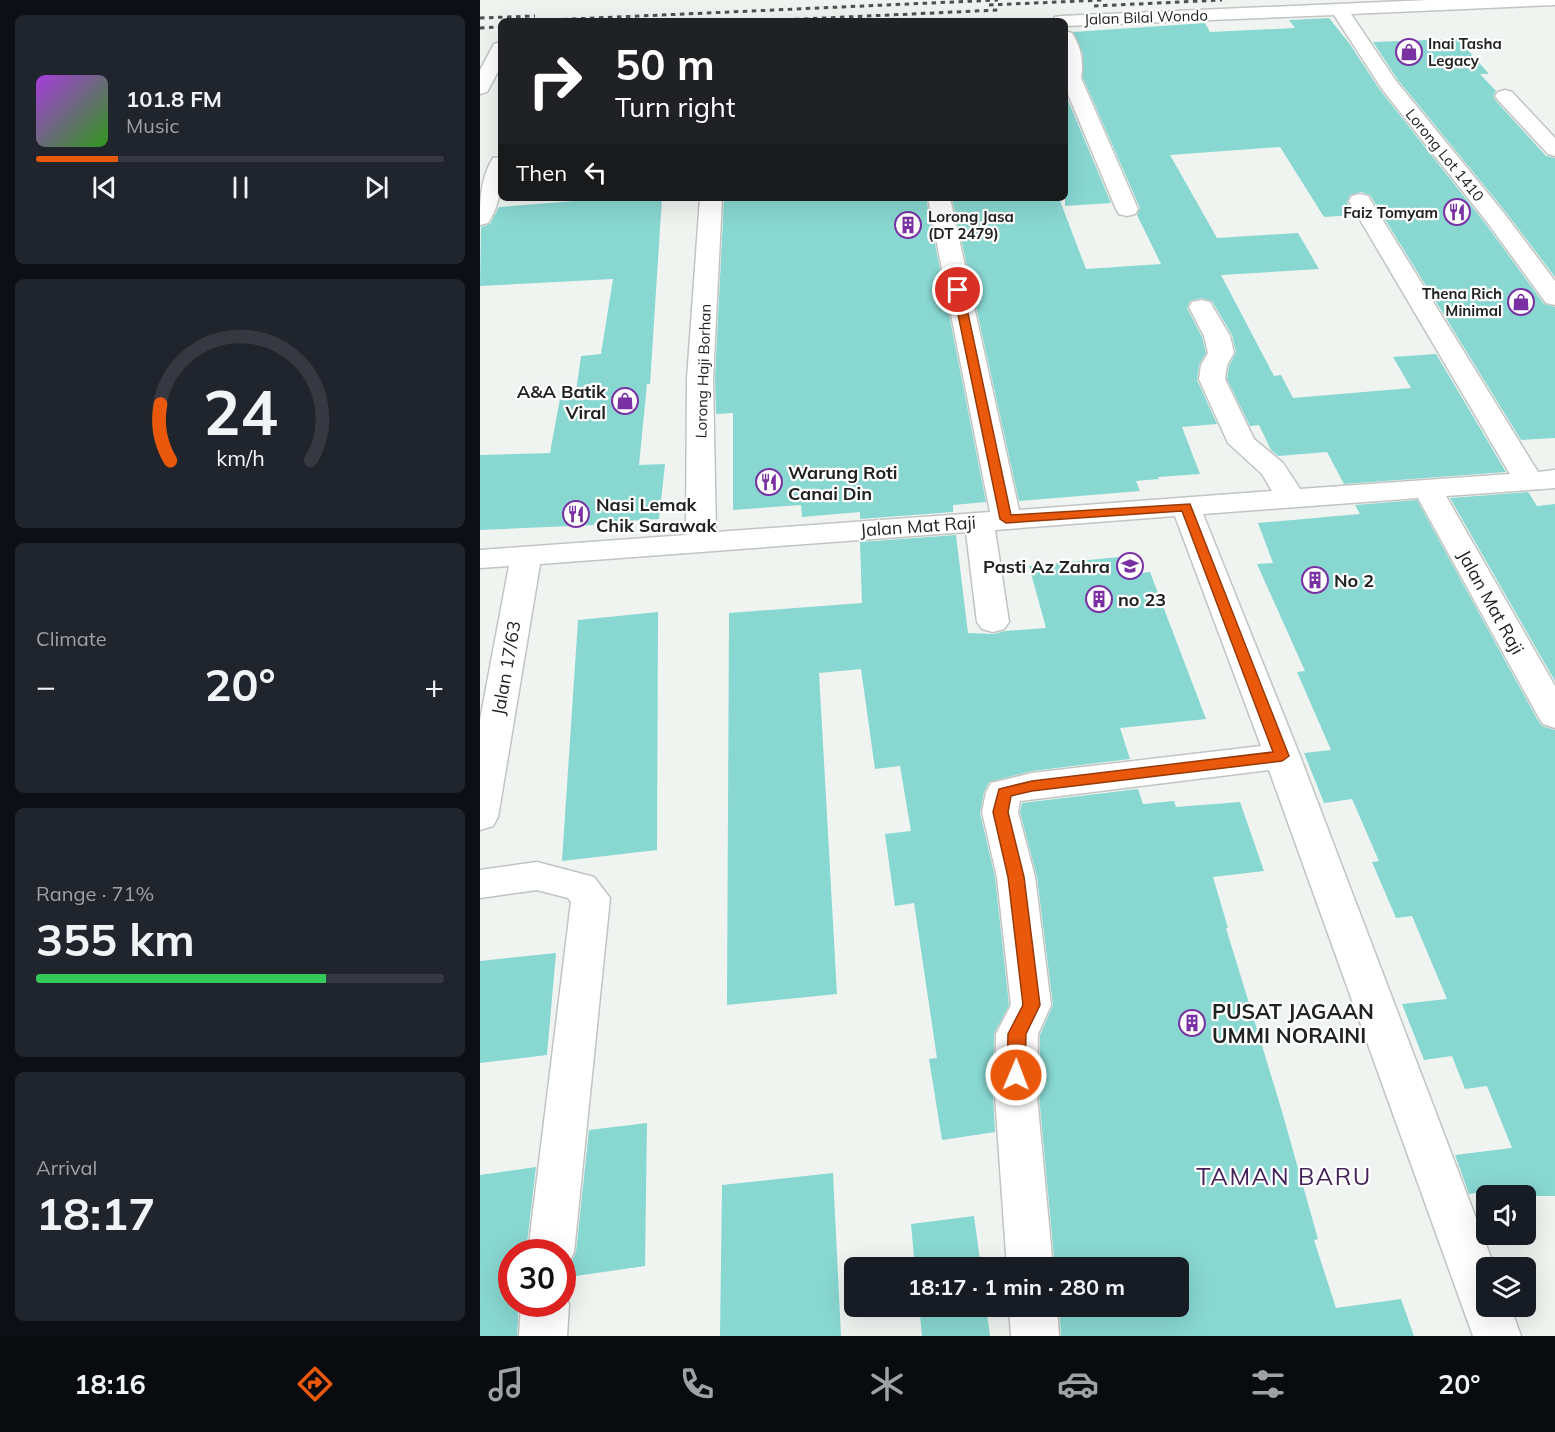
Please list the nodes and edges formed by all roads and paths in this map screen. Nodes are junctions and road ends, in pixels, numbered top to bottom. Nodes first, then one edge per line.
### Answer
1 (1555, 0) edge
2 (1339, 9) junction
3 (1068, 21) edge
4 (1068, 46) edge
5 (480, 48) edge
6 (498, 48) edge
7 (498, 54) edge
8 (480, 88) edge
9 (1505, 96) dead end
10 (1555, 150) edge
11 (498, 171) edge
12 (711, 201) edge
13 (940, 201) edge
14 (1360, 201) dead end
15 (1127, 209) dead end
16 (480, 218) edge
17 (1555, 298) edge
18 (1201, 307) dead end
19 (1542, 480) edge
20 (1428, 489) junction
21 (1291, 499) junction
22 (1186, 507) junction
23 (993, 520) junction
24 (701, 543) junction
25 (526, 556) junction
26 (480, 559) edge
27 (993, 622) dead end
28 (1555, 716) edge
29 (1282, 756) junction
30 (480, 817) edge
31 (480, 884) edge
32 (552, 1239) edge
33 (1029, 1257) edge
34 (544, 1317) edge
35 (1034, 1317) edge
36 (543, 1336) edge
37 (1035, 1336) edge
38 (1497, 1336) edge

1 - 2 street, Jalan Bilal Wondo
2 - 3 street, Jalan Bilal Wondo
2 - 17 street, Lorong Lot 1410
4 - 15 street
5 - 6 street
7 - 8 street
9 - 10 street
11 - 16 street
12 - 24 street, Lorong Haji Borhan
13 - 23 street
14 - 19 street
18 - 21 street
19 - 20 street, Jalan Mat Raji
20 - 21 street, Jalan Mat Raji
20 - 28 street, Jalan Mat Raji
21 - 22 street, Jalan Mat Raji
22 - 23 street, Jalan Mat Raji
22 - 29 street
23 - 24 street, Jalan Mat Raji
23 - 27 street
24 - 25 street, Jalan Mat Raji
25 - 26 street, Jalan Mat Raji
25 - 30 street, Jalan 17/63
29 - 33 street
29 - 38 street
31 - 32 street
34 - 36 street
35 - 37 street

